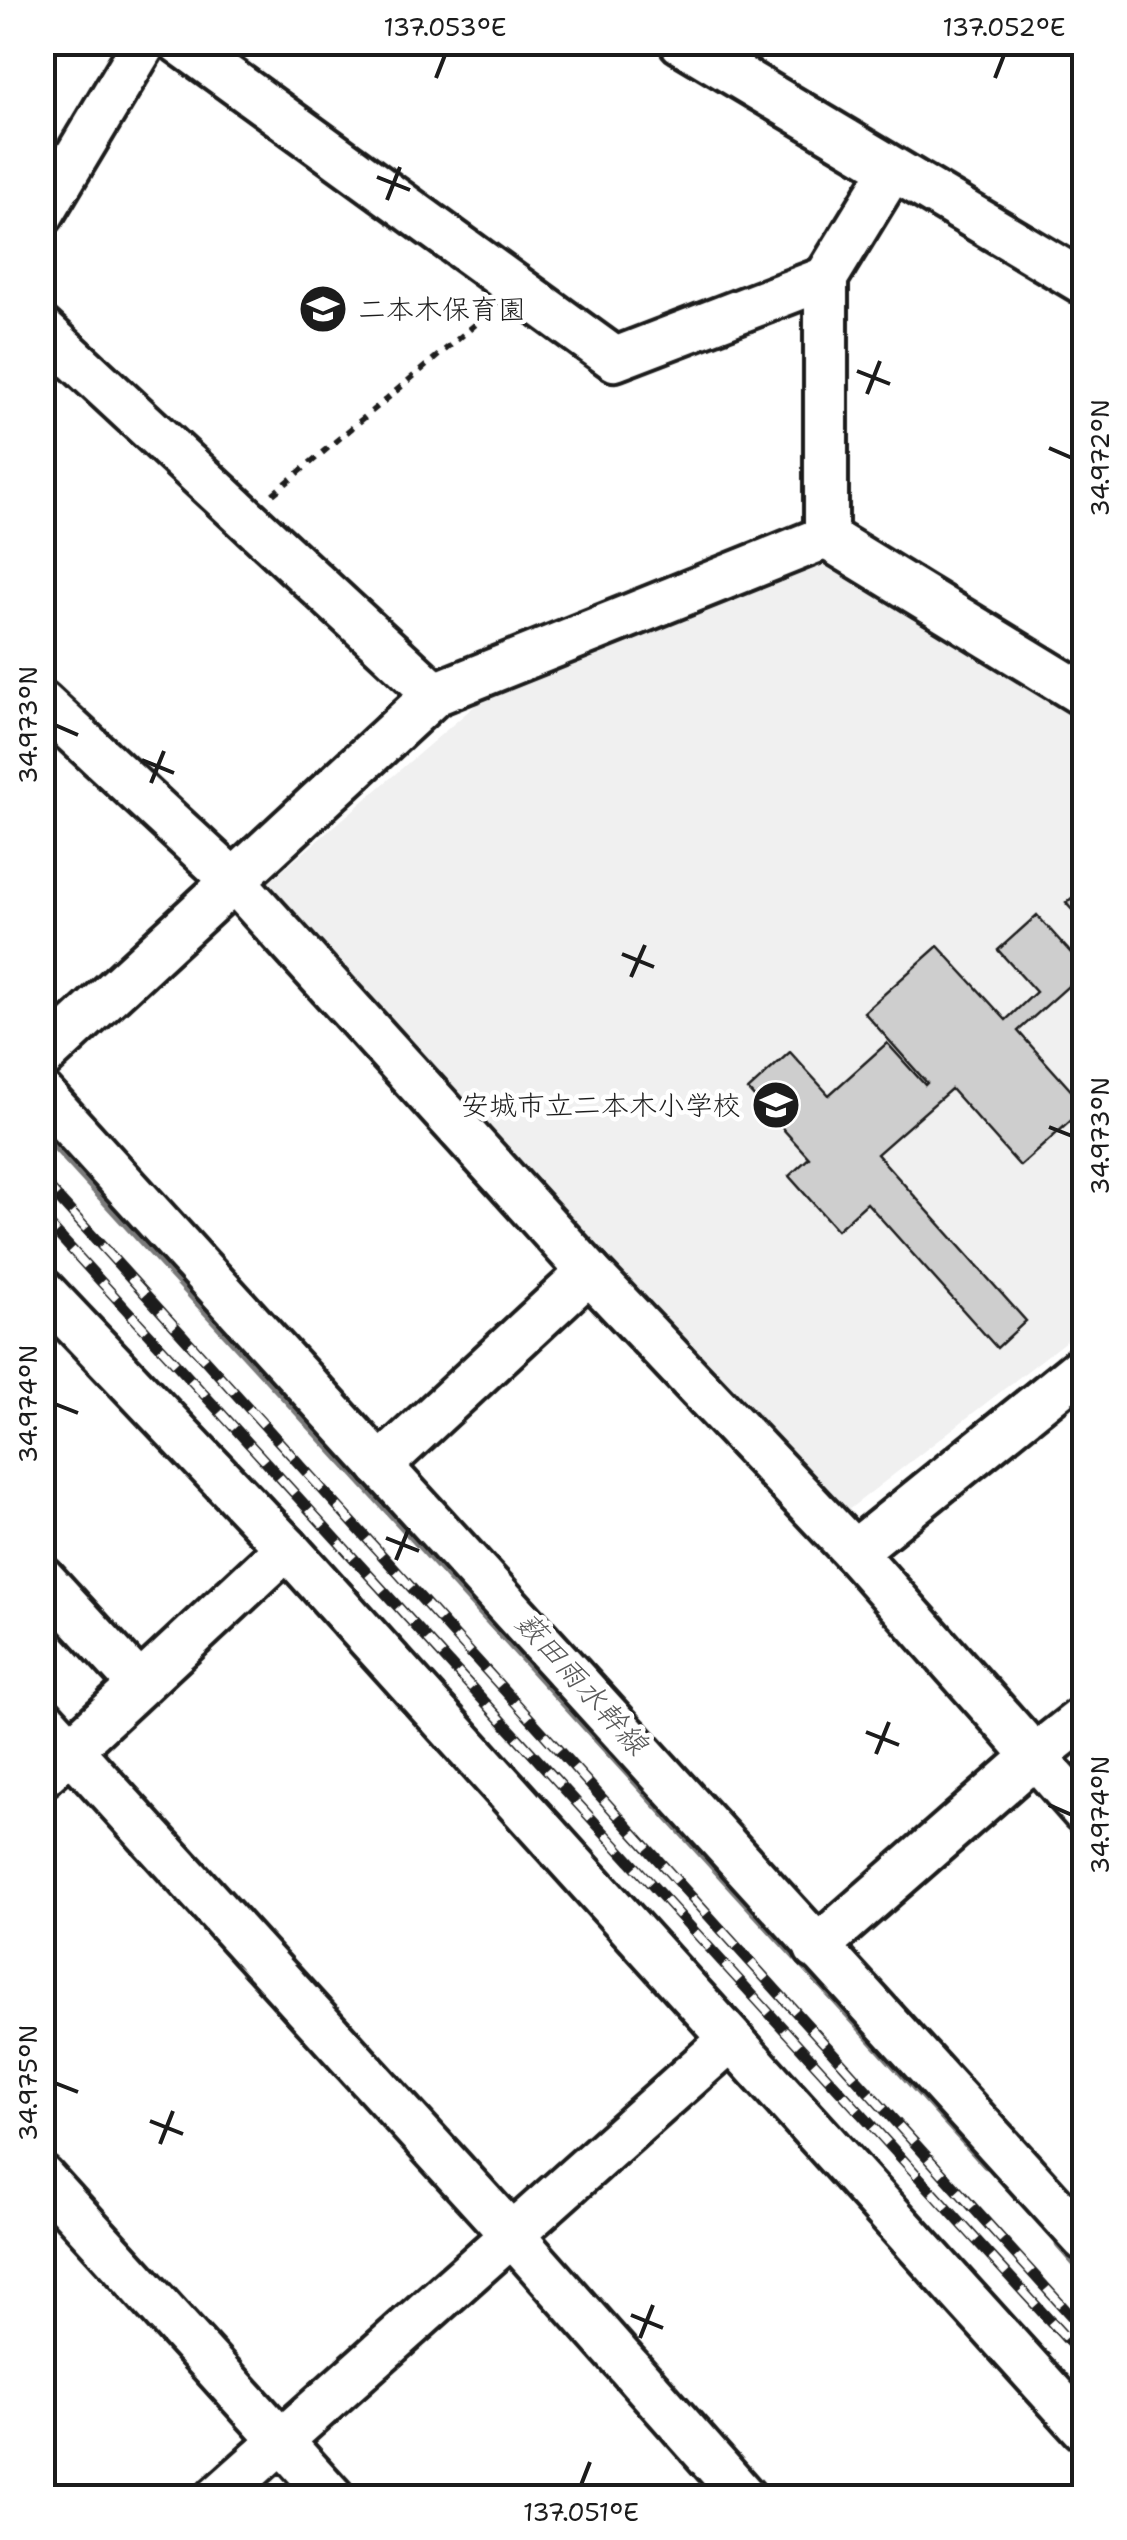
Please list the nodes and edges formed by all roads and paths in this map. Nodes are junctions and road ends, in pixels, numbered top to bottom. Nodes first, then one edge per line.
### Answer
1 (145, 42) edge
2 (178, 42) edge
3 (681, 42) edge
4 (892, 170) junction
5 (42, 214) edge
6 (826, 278) junction
7 (1084, 283) edge
8 (518, 289) junction
9 (42, 329) edge
10 (245, 517) junction
11 (826, 537) junction
12 (435, 694) junction
13 (1084, 694) edge
14 (42, 703) edge
15 (235, 882) junction
16 (42, 1058) edge
17 (42, 1094) edge
18 (590, 1272) junction
19 (42, 1290) edge
20 (1084, 1366) edge
21 (380, 1466) junction
22 (287, 1548) junction
23 (854, 1552) junction
24 (42, 1578) edge
25 (138, 1684) junction
26 (1084, 1716) edge
27 (42, 1718) edge
28 (1036, 1755) junction
29 (57, 1762) edge
30 (1084, 1812) edge
31 (816, 1948) junction
32 (730, 2040) junction
33 (42, 2177) edge
34 (512, 2235) junction
35 (1084, 2239) edge
36 (1084, 2429) edge
37 (281, 2440) junction
38 (217, 2498) edge
39 (333, 2498) edge
40 (745, 2498) edge

1 - 5 street
2 - 8 street
3 - 4 street
4 - 6 street
4 - 7 street
6 - 8 street
6 - 11 street
8 - 10 path
9 - 10 street
10 - 12 street
11 - 12 street
11 - 13 street
12 - 15 street
14 - 15 street
15 - 16 street
15 - 18 street
17 - 21 street
18 - 21 street
18 - 23 street
19 - 22 street
20 - 23 street
21 - 31 street
22 - 25 street
22 - 32 street
23 - 28 street
24 - 25 street
25 - 29 street
26 - 28 street
27 - 29 street
28 - 30 street
28 - 31 street
29 - 34 street
31 - 35 street
32 - 34 street
32 - 36 street
33 - 37 street
34 - 37 street
34 - 40 street
37 - 38 street
37 - 39 street

